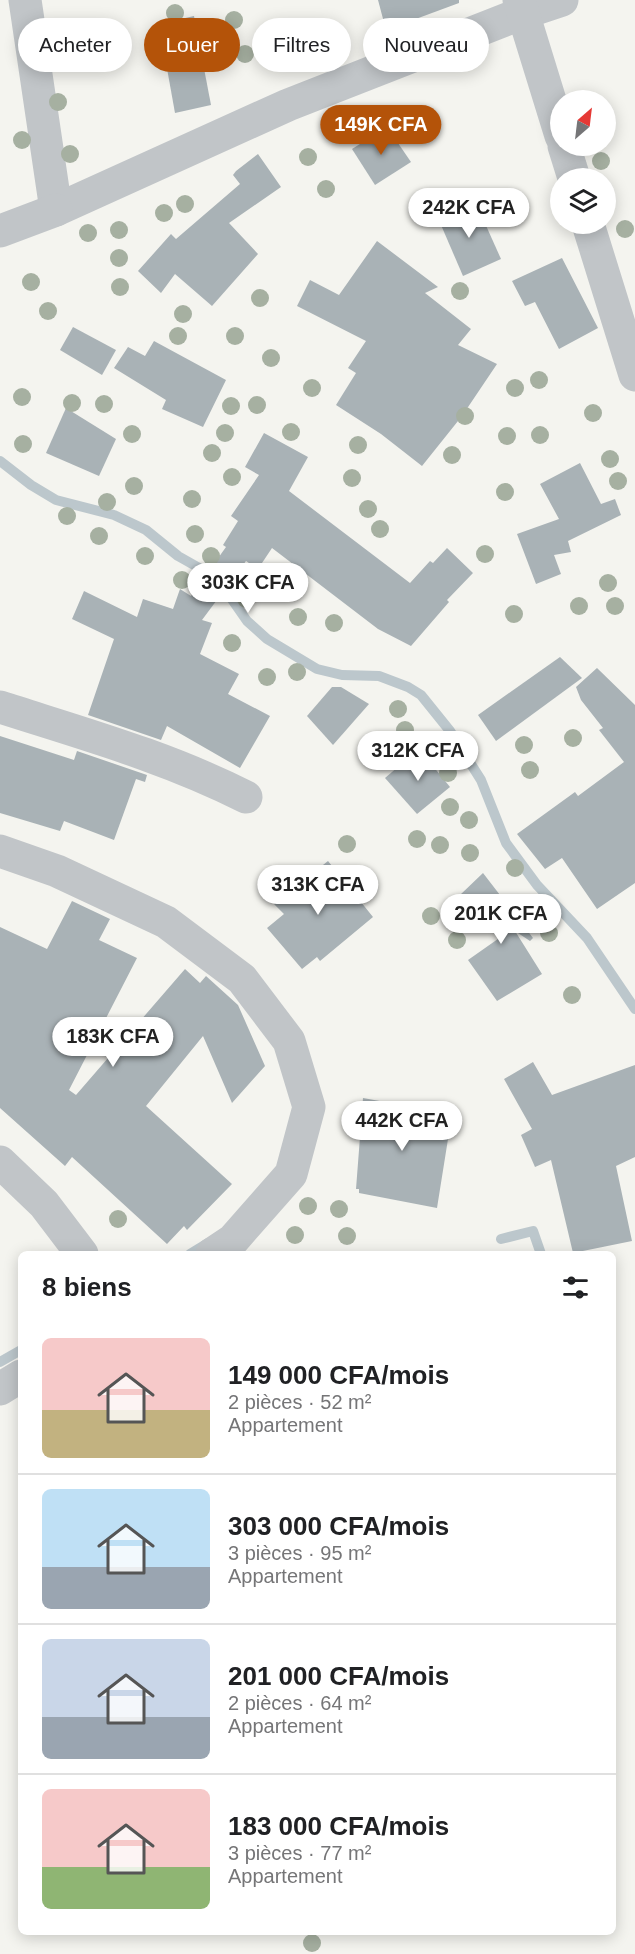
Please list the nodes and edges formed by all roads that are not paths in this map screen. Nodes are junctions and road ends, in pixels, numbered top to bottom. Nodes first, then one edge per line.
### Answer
1 (26, 0) edge
2 (562, 0) edge
3 (521, 6) edge
4 (550, 100) edge
5 (56, 210) junction
6 (0, 231) edge
7 (591, 234) edge
8 (635, 375) edge
9 (0, 707) edge
10 (246, 797) dead end
11 (0, 851) edge
12 (0, 1162) edge
13 (80, 1251) edge
14 (216, 1251) edge
15 (18, 1378) edge
16 (0, 1389) edge

1 - 5 street
2 - 3 street
3 - 4 street
3 - 5 street
5 - 6 street
7 - 8 street
9 - 10 street
11 - 14 street
12 - 13 street
15 - 16 street

